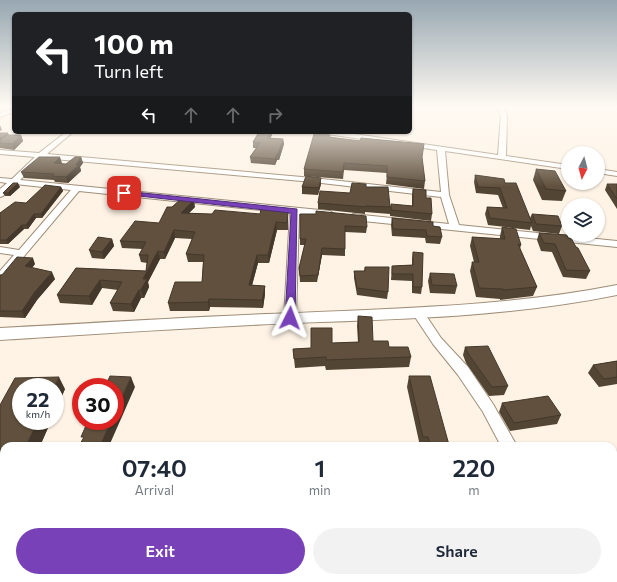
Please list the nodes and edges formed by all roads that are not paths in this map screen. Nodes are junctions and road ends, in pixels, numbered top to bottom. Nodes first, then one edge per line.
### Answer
1 (503, 133) edge
2 (68, 134) edge
3 (340, 134) edge
4 (441, 149) junction
5 (0, 152) edge
6 (41, 156) junction
7 (502, 158) junction
8 (561, 166) edge
9 (605, 172) edge
10 (617, 174) edge
11 (0, 180) edge
12 (14, 182) junction
13 (77, 188) junction
14 (0, 194) edge
15 (445, 195) junction
16 (295, 211) junction
17 (455, 227) junction
18 (617, 244) edge
19 (0, 250) edge
20 (22, 253) junction
21 (0, 278) edge
22 (617, 290) edge
23 (419, 314) junction
24 (290, 318) junction
25 (0, 334) edge
26 (507, 442) edge

1 - 7 street
2 - 6 street
3 - 4 street
4 - 7 street
4 - 15 street
5 - 6 street
6 - 12 street
6 - 15 street
7 - 8 street
9 - 10 street
11 - 12 street
12 - 13 street
12 - 14 street
13 - 16 street
13 - 20 street
15 - 17 street
16 - 17 street
16 - 24 street
17 - 18 street
19 - 20 street
20 - 21 street
22 - 23 main road
23 - 24 main road
23 - 26 street
24 - 25 main road

